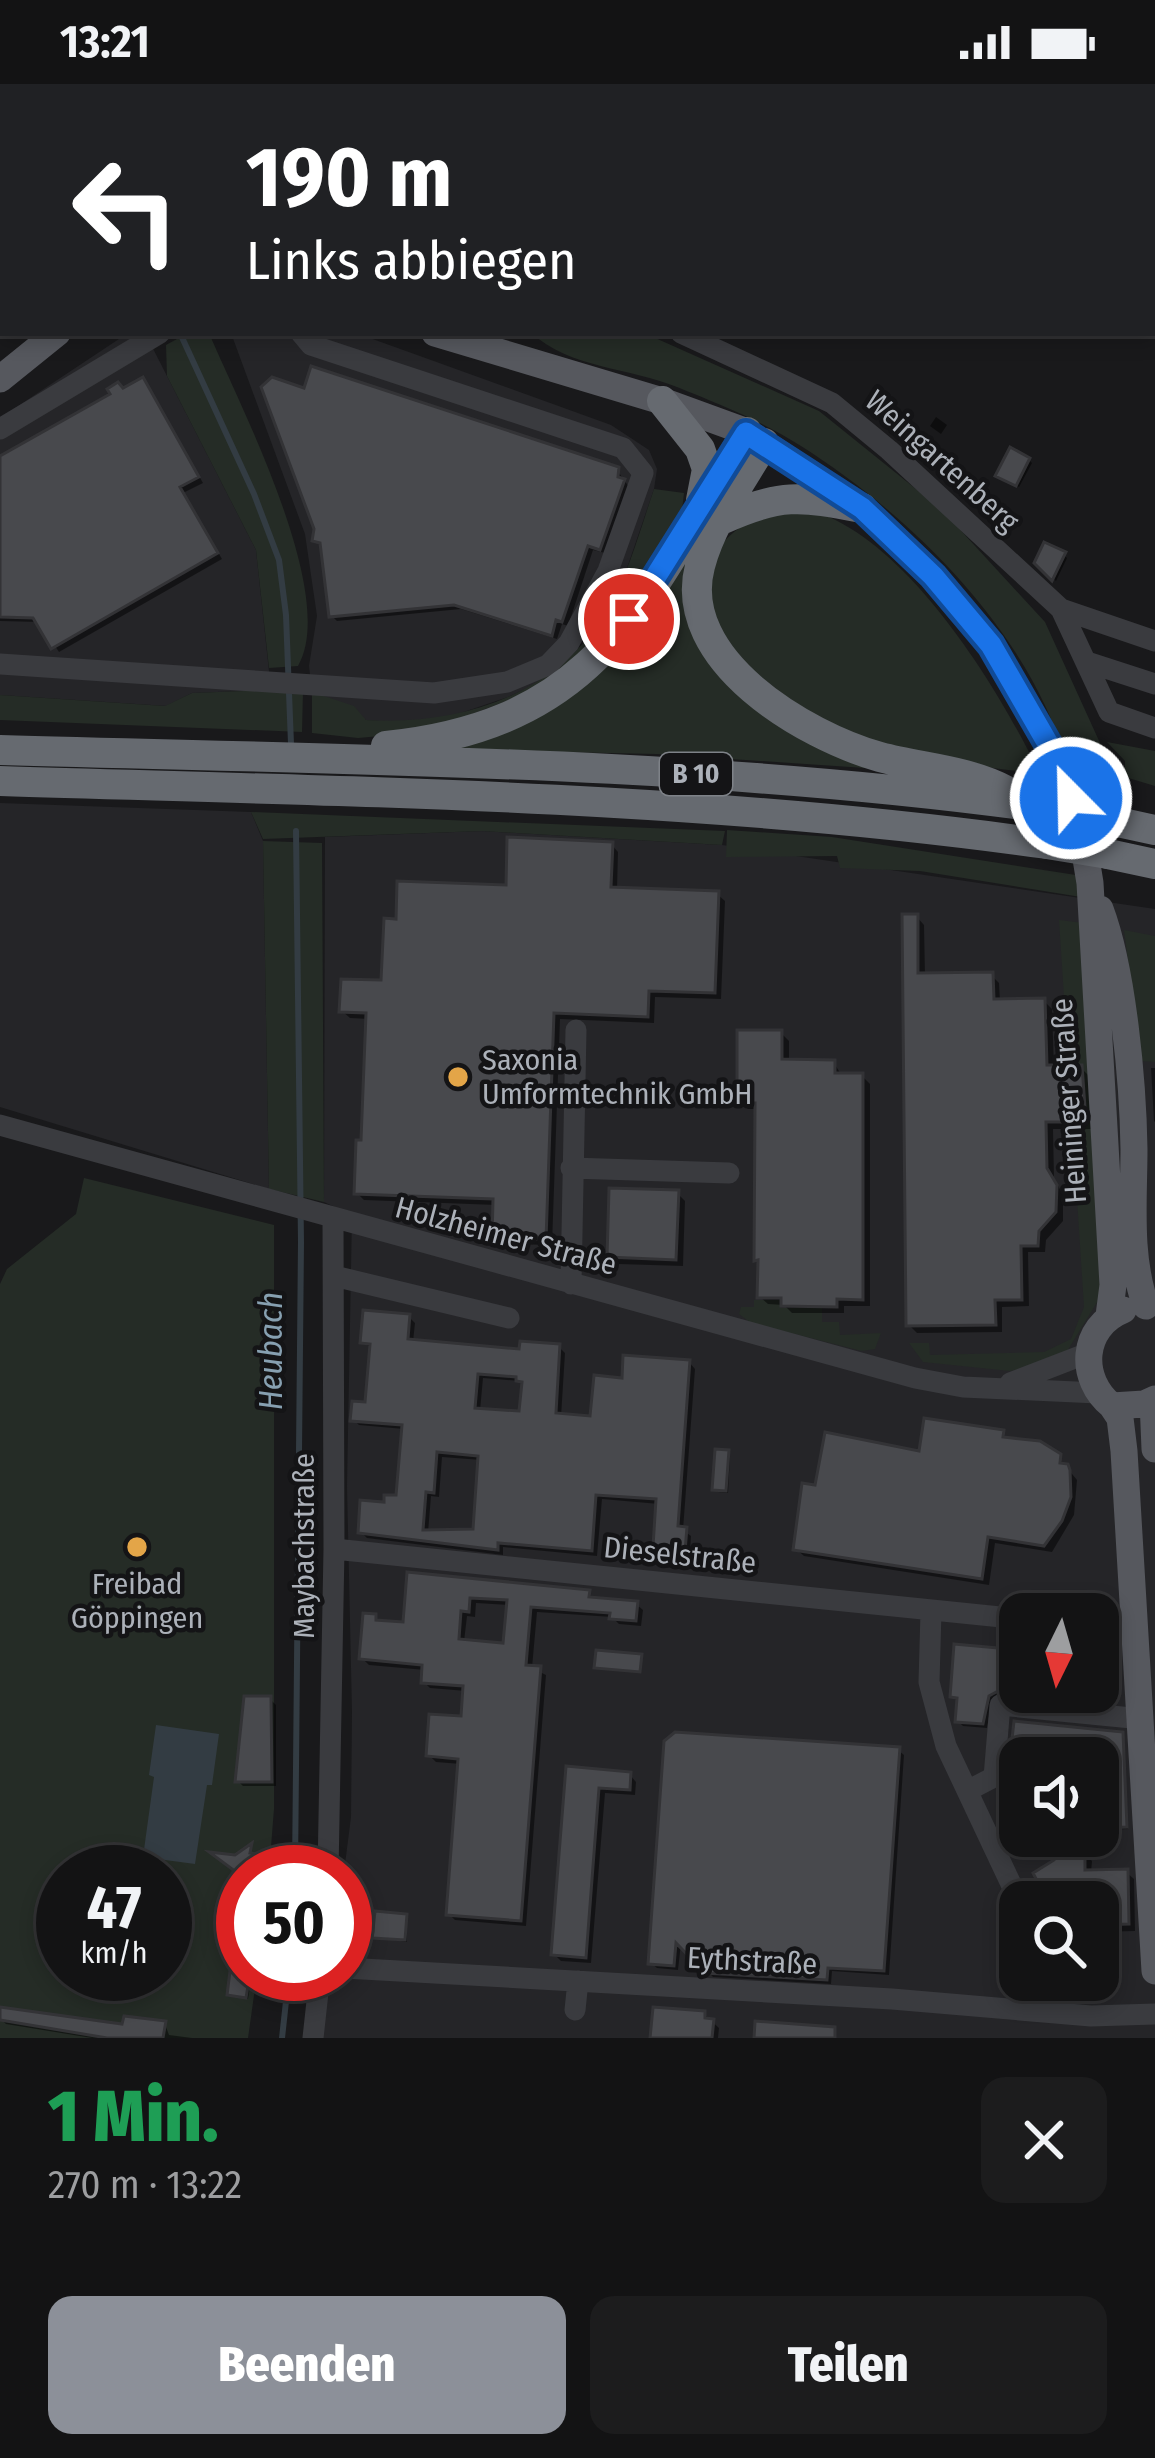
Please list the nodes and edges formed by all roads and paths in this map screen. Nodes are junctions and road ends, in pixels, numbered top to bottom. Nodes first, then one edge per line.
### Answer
1 (53, 336) edge
2 (155, 336) edge
3 (304, 336) edge
4 (454, 336) edge
5 (687, 336) edge
6 (493, 342) edge
7 (0, 379) edge
8 (662, 401) junction
9 (0, 429) edge
10 (755, 438) junction
11 (862, 508) junction
12 (710, 514) junction
13 (1061, 609) junction
14 (1155, 641) edge
15 (1087, 662) junction
16 (0, 664) edge
17 (1155, 684) edge
18 (1155, 728) edge
19 (0, 750) edge
20 (354, 762) junction
21 (0, 781) edge
22 (1036, 807) junction
23 (1155, 830) edge
24 (1155, 864) edge
25 (1090, 883) junction
26 (575, 1030) dead end
27 (0, 1126) edge
28 (571, 1168) junction
29 (729, 1173) dead end
30 (326, 1218) junction
31 (334, 1276) junction
32 (571, 1284) junction
33 (1150, 1308) edge
34 (1109, 1316) junction
35 (509, 1318) dead end
36 (1088, 1353) junction
37 (1000, 1387) junction
38 (1105, 1400) junction
39 (1154, 1400) edge
40 (1155, 1449) edge
41 (334, 1549) junction
42 (931, 1612) junction
43 (999, 1617) edge
44 (1119, 1627) edge
45 (1136, 1628) junction
46 (1149, 1710) edge
47 (969, 1790) junction
48 (329, 1845) edge
49 (1010, 1881) edge
50 (372, 1970) edge
51 (1155, 1971) edge
52 (578, 1981) junction
53 (317, 2001) edge
54 (1035, 2001) edge
55 (574, 2010) dead end
56 (1034, 2011) junction
57 (1155, 2014) edge
58 (313, 2038) edge

1 - 7 main road
2 - 9 street
3 - 16 street
4 - 6 main road, Heininger Straße
5 - 13 street, Weingartenberg
6 - 8 main road, Heininger Straße
8 - 10 main road, Heininger Straße
8 - 12 highway
10 - 11 main road, Heininger Straße
10 - 12 highway, B 10
11 - 12 highway
11 - 25 main road, Heininger Straße
12 - 20 highway, B 10
12 - 22 highway
13 - 14 street, Weingartenberg
13 - 15 street
15 - 17 street
15 - 18 street
19 - 20 highway, B 10
20 - 22 highway, B 10
21 - 24 highway, B 10, bridge
22 - 23 highway, B 10, bridge
25 - 33 main road, Heininger Straße
25 - 34 main road, Heininger Straße
26 - 28 street
27 - 30 street, Holzheimer Straße
28 - 29 street
28 - 32 street
30 - 31 street, Maybachstraße
30 - 32 street, Holzheimer Straße
31 - 35 street
31 - 41 street, Maybachstraße
32 - 37 street, Holzheimer Straße
33 - 34 main road
34 - 36 main road
36 - 37 street, Holzheimer Straße
36 - 38 main road
37 - 38 street, Holzheimer Straße
38 - 39 main road
38 - 45 main road
39 - 40 main road
41 - 42 street, Dieselstraße
41 - 48 street, Maybachstraße
42 - 43 street, Dieselstraße
42 - 47 street
44 - 45 street
45 - 46 main road
46 - 47 street
46 - 51 main road
47 - 49 street
50 - 52 street, Eythstraße
52 - 55 street
52 - 56 street, Eythstraße
53 - 58 street
54 - 56 street
56 - 57 street, Eythstraße

